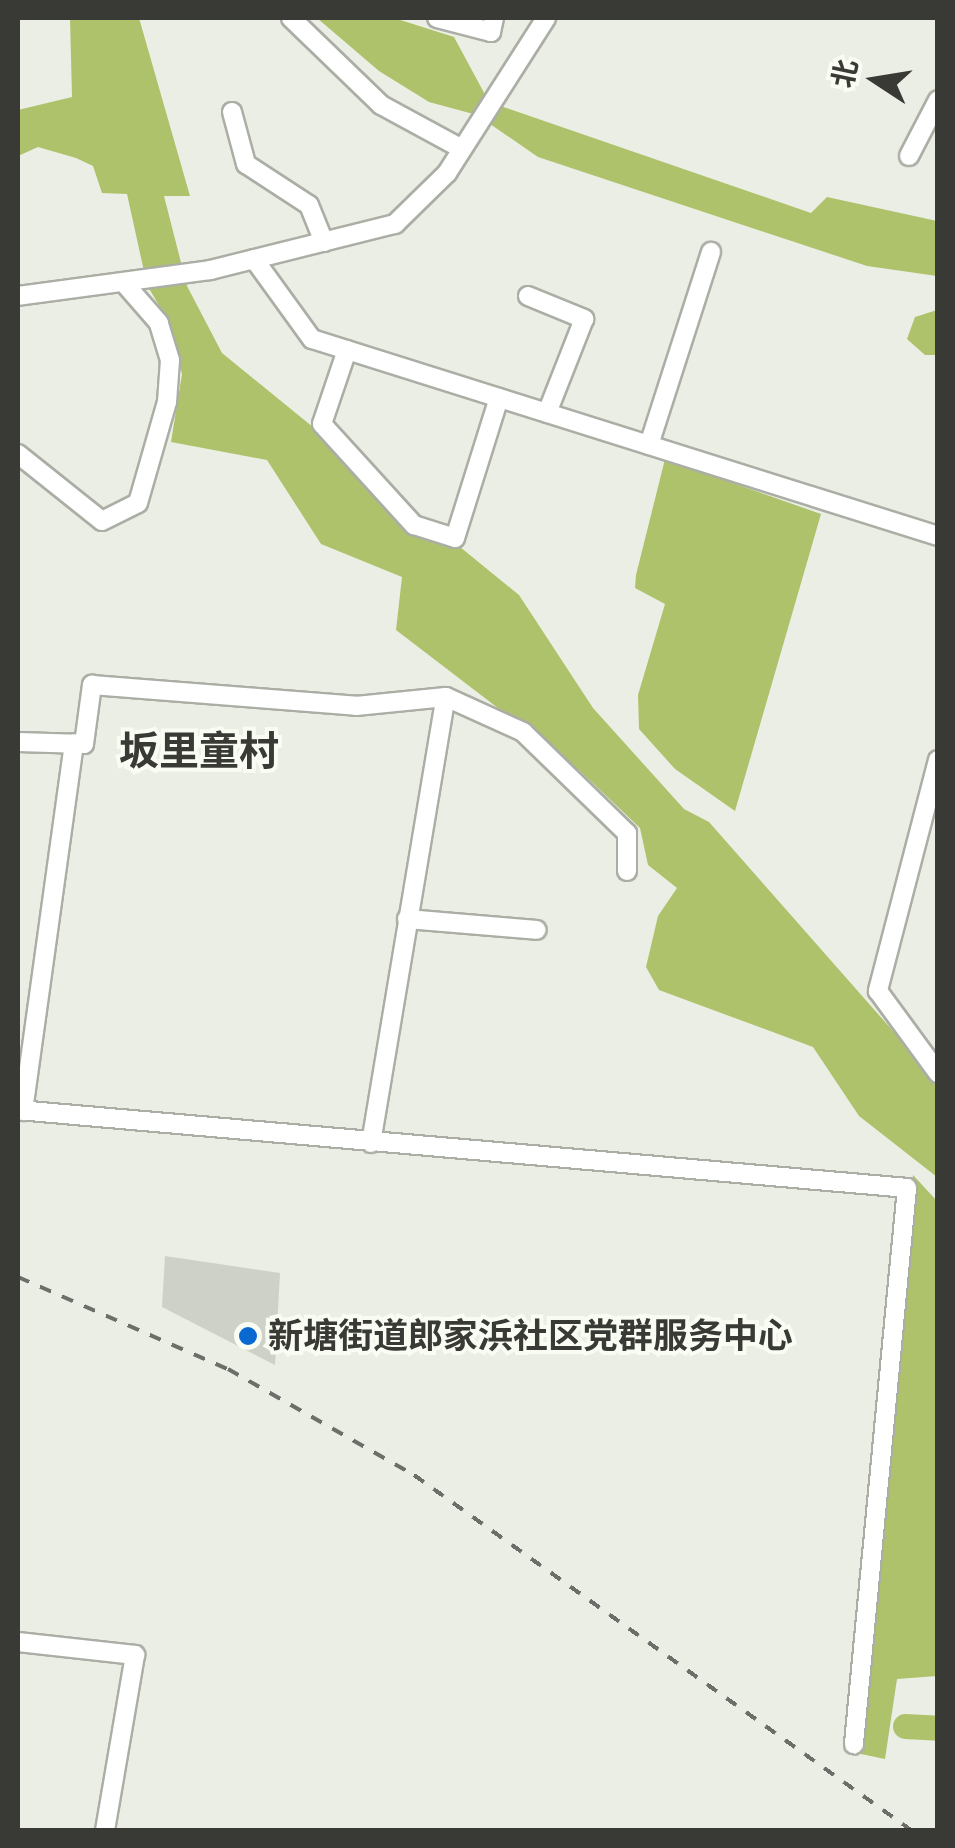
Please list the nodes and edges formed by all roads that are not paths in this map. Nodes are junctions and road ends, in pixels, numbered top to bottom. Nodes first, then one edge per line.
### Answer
1 (291, 18) edge
2 (437, 18) edge
3 (494, 18) edge
4 (546, 18) edge
5 (938, 100) edge
6 (232, 112) dead end
7 (462, 149) junction
8 (908, 156) dead end
9 (324, 242) junction
10 (711, 252) dead end
11 (254, 259) junction
12 (125, 284) junction
13 (18, 296) edge
14 (528, 296) dead end
15 (347, 350) junction
16 (500, 398) junction
17 (546, 413) junction
18 (650, 445) junction
19 (18, 454) edge
20 (938, 536) edge
21 (446, 697) junction
22 (18, 742) edge
23 (74, 744) junction
24 (938, 760) edge
25 (627, 871) dead end
26 (407, 919) junction
27 (537, 930) dead end
28 (938, 1073) edge
29 (20, 1110) edge
30 (371, 1143) junction
31 (18, 1642) edge
32 (854, 1744) dead end
33 (105, 1830) edge

1 - 7 street
2 - 3 street
4 - 7 street
5 - 8 street
6 - 9 street
7 - 9 street
9 - 11 street
10 - 18 street
11 - 12 street
11 - 15 street
12 - 13 street
12 - 19 street
14 - 17 street
15 - 16 street
15 - 16 street
16 - 17 street
17 - 18 street
18 - 20 street
21 - 23 street
21 - 25 street
21 - 26 street
22 - 23 street
23 - 29 street
24 - 28 street
26 - 27 street
26 - 30 street
29 - 30 street
30 - 32 street
31 - 33 street

